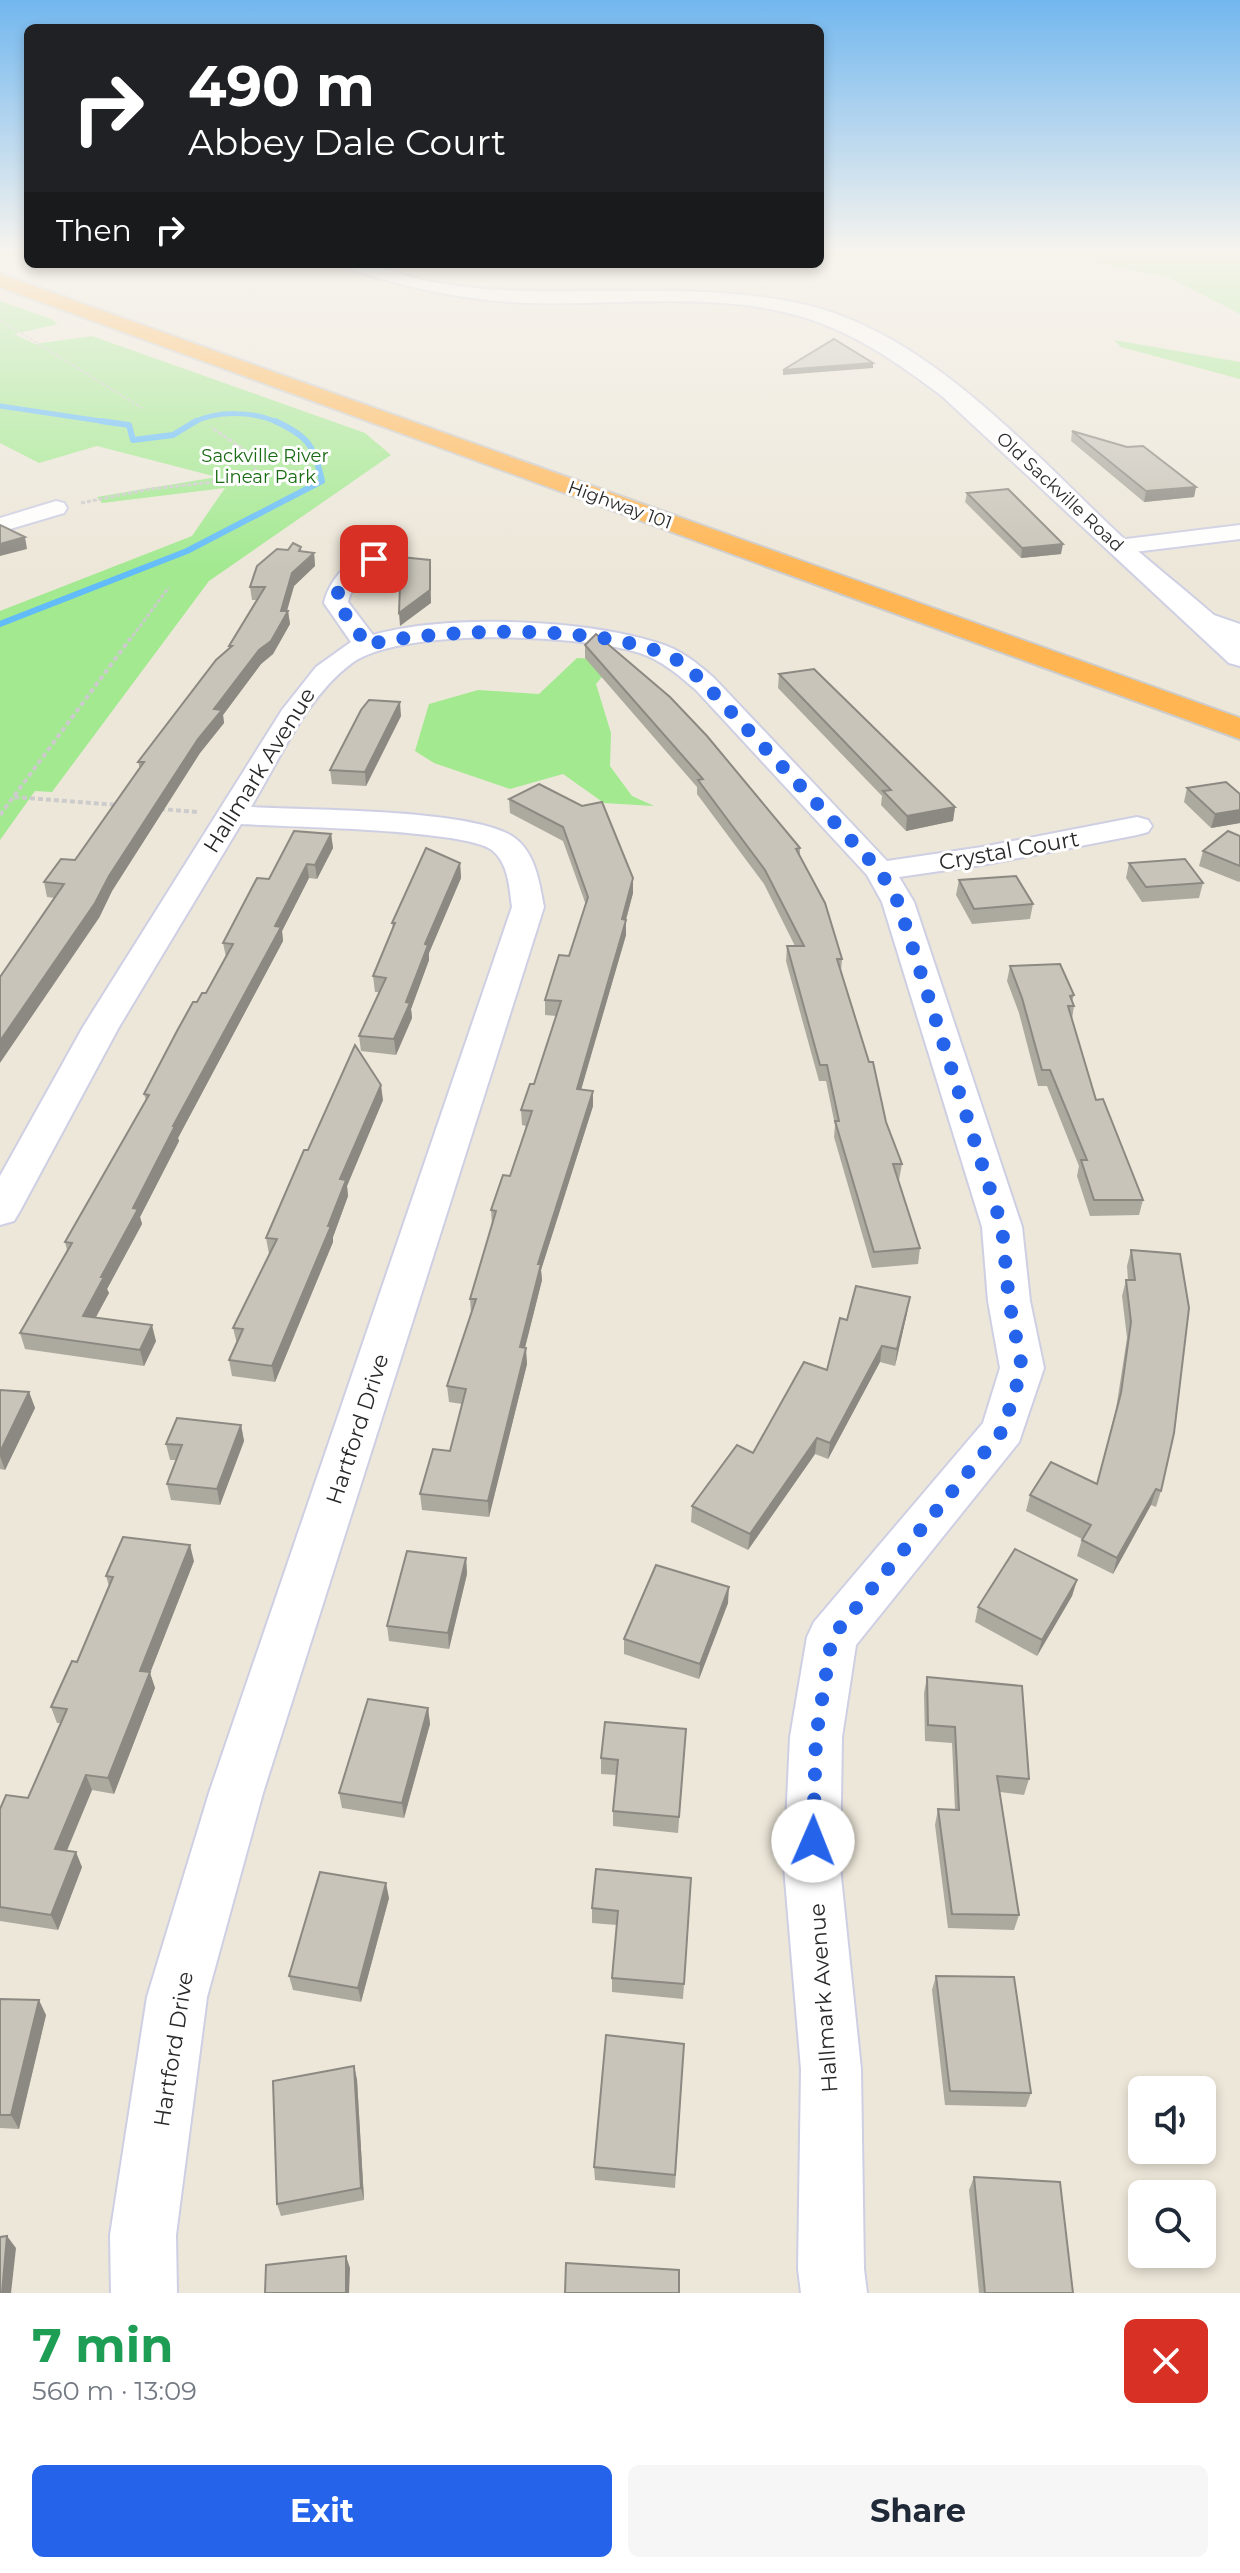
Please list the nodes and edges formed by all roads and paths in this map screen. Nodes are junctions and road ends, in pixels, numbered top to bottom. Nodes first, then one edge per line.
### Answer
1 (60, 357) edge
2 (213, 357) edge
3 (239, 357) edge
4 (902, 357) edge
5 (142, 408) dead end
6 (211, 427) dead end
7 (56, 508) joint
8 (0, 525) edge
9 (1240, 532) edge
10 (393, 545) dead end
11 (1118, 547) junction
12 (169, 587) dead end
13 (1205, 619) junction
14 (1240, 633) edge
15 (365, 645) junction
16 (1240, 657) edge
17 (1240, 712) edge
18 (1240, 729) edge
19 (14, 797) junction
20 (122, 805) edge
21 (153, 808) edge
22 (0, 815) edge
23 (231, 815) junction
24 (1137, 826) dead end
25 (880, 871) junction
26 (0, 1211) edge
27 (144, 2293) edge
28 (834, 2293) edge

1 - 5 path
2 - 18 highway, Highway 101
3 - 17 highway, Highway 101
4 - 11 street, Old Sackville Road
6 - 7 path
7 - 8 street
9 - 11 street
10 - 15 street
11 - 13 street, Old Sackville Road
12 - 19 path
13 - 14 street
13 - 16 street, Old Sackville Road
15 - 23 street, Hallmark Avenue
15 - 25 street, Hallmark Avenue
19 - 20 path
19 - 22 path
21 - 23 path
23 - 26 street, Hallmark Avenue
23 - 27 street, Hartford Drive
24 - 25 street, Crystal Court
25 - 28 street, Hallmark Avenue

